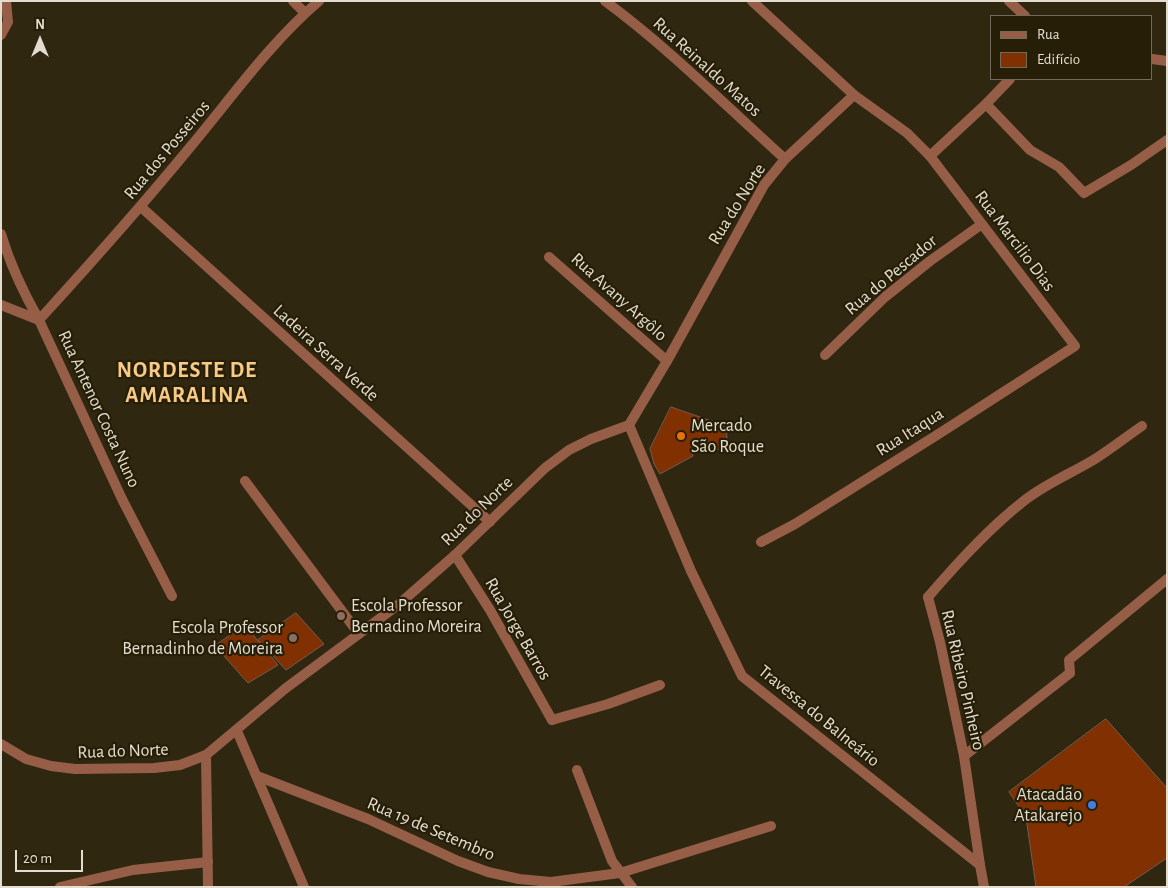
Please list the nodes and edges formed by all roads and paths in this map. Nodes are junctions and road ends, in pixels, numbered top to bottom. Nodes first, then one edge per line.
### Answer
1 (6, 1) edge
2 (293, 1) edge
3 (319, 1) edge
4 (605, 1) edge
5 (752, 1) edge
6 (1009, 1) edge
7 (305, 13) junction
8 (1025, 15) edge
9 (1, 36) edge
10 (1153, 59) edge
11 (1167, 61) edge
12 (1009, 80) edge
13 (854, 95) junction
14 (986, 104) junction
15 (1167, 140) edge
16 (930, 156) junction
17 (785, 159) junction
18 (141, 207) junction
19 (982, 224) junction
20 (1, 234) edge
21 (549, 257) dead end
22 (1, 305) edge
23 (39, 320) junction
24 (1075, 346) joint
25 (825, 355) dead end
26 (667, 361) junction
27 (629, 425) junction
28 (1142, 426) dead end
29 (245, 481) dead end
30 (490, 522) junction
31 (761, 542) dead end
32 (455, 555) junction
33 (1167, 578) edge
34 (172, 596) dead end
35 (359, 634) junction
36 (660, 685) dead end
37 (236, 731) junction
38 (1, 744) edge
39 (206, 755) junction
40 (964, 756) junction
41 (577, 770) dead end
42 (257, 776) junction
43 (771, 826) dead end
44 (208, 862) junction
45 (980, 865) junction
46 (620, 873) junction
47 (60, 887) edge
48 (208, 887) edge
49 (304, 887) edge
50 (632, 887) edge
51 (984, 887) edge

1 - 9 street
2 - 7 street
3 - 7 street, Rua dos Posseiros
4 - 17 street, Rua Reinaldo Matos
5 - 13 street, Rua Marcilio Dias
6 - 8 street
7 - 18 street, Rua dos Posseiros
10 - 11 street
12 - 14 street
13 - 16 street, Rua Marcilio Dias
13 - 17 street, Rua do Norte
14 - 15 street
14 - 16 street
16 - 19 street, Rua Marcilio Dias
17 - 26 street, Rua do Norte
18 - 23 street, Rua dos Posseiros
18 - 30 street, Ladeira Serra Verde
19 - 24 street, Rua Marcilio Dias
19 - 25 street, Rua do Pescador
20 - 23 street, Rua Antenor Costa Nuno
21 - 26 street, Rua Avany Argôlo
22 - 23 street
23 - 34 street, Rua Antenor Costa Nuno
24 - 31 street, Rua Itaqua
26 - 27 street, Rua do Norte
27 - 30 street, Rua do Norte
27 - 45 street, Travessa do Balneário
28 - 40 street, Rua Ribeiro Pinheiro
29 - 35 street
30 - 32 street, Rua do Norte
32 - 35 street, Rua do Norte
32 - 36 street, Rua Jorge Barros
33 - 40 street
35 - 37 street, Rua do Norte
37 - 39 street, Rua do Norte
37 - 42 street
38 - 39 street, Rua do Norte
39 - 44 street
40 - 45 street, Rua Ribeiro Pinheiro
41 - 46 street
42 - 46 street, Rua 19 de Setembro
42 - 49 street
43 - 46 street, Rua 19 de Setembro
44 - 47 street
44 - 48 street
45 - 51 street
46 - 50 street

